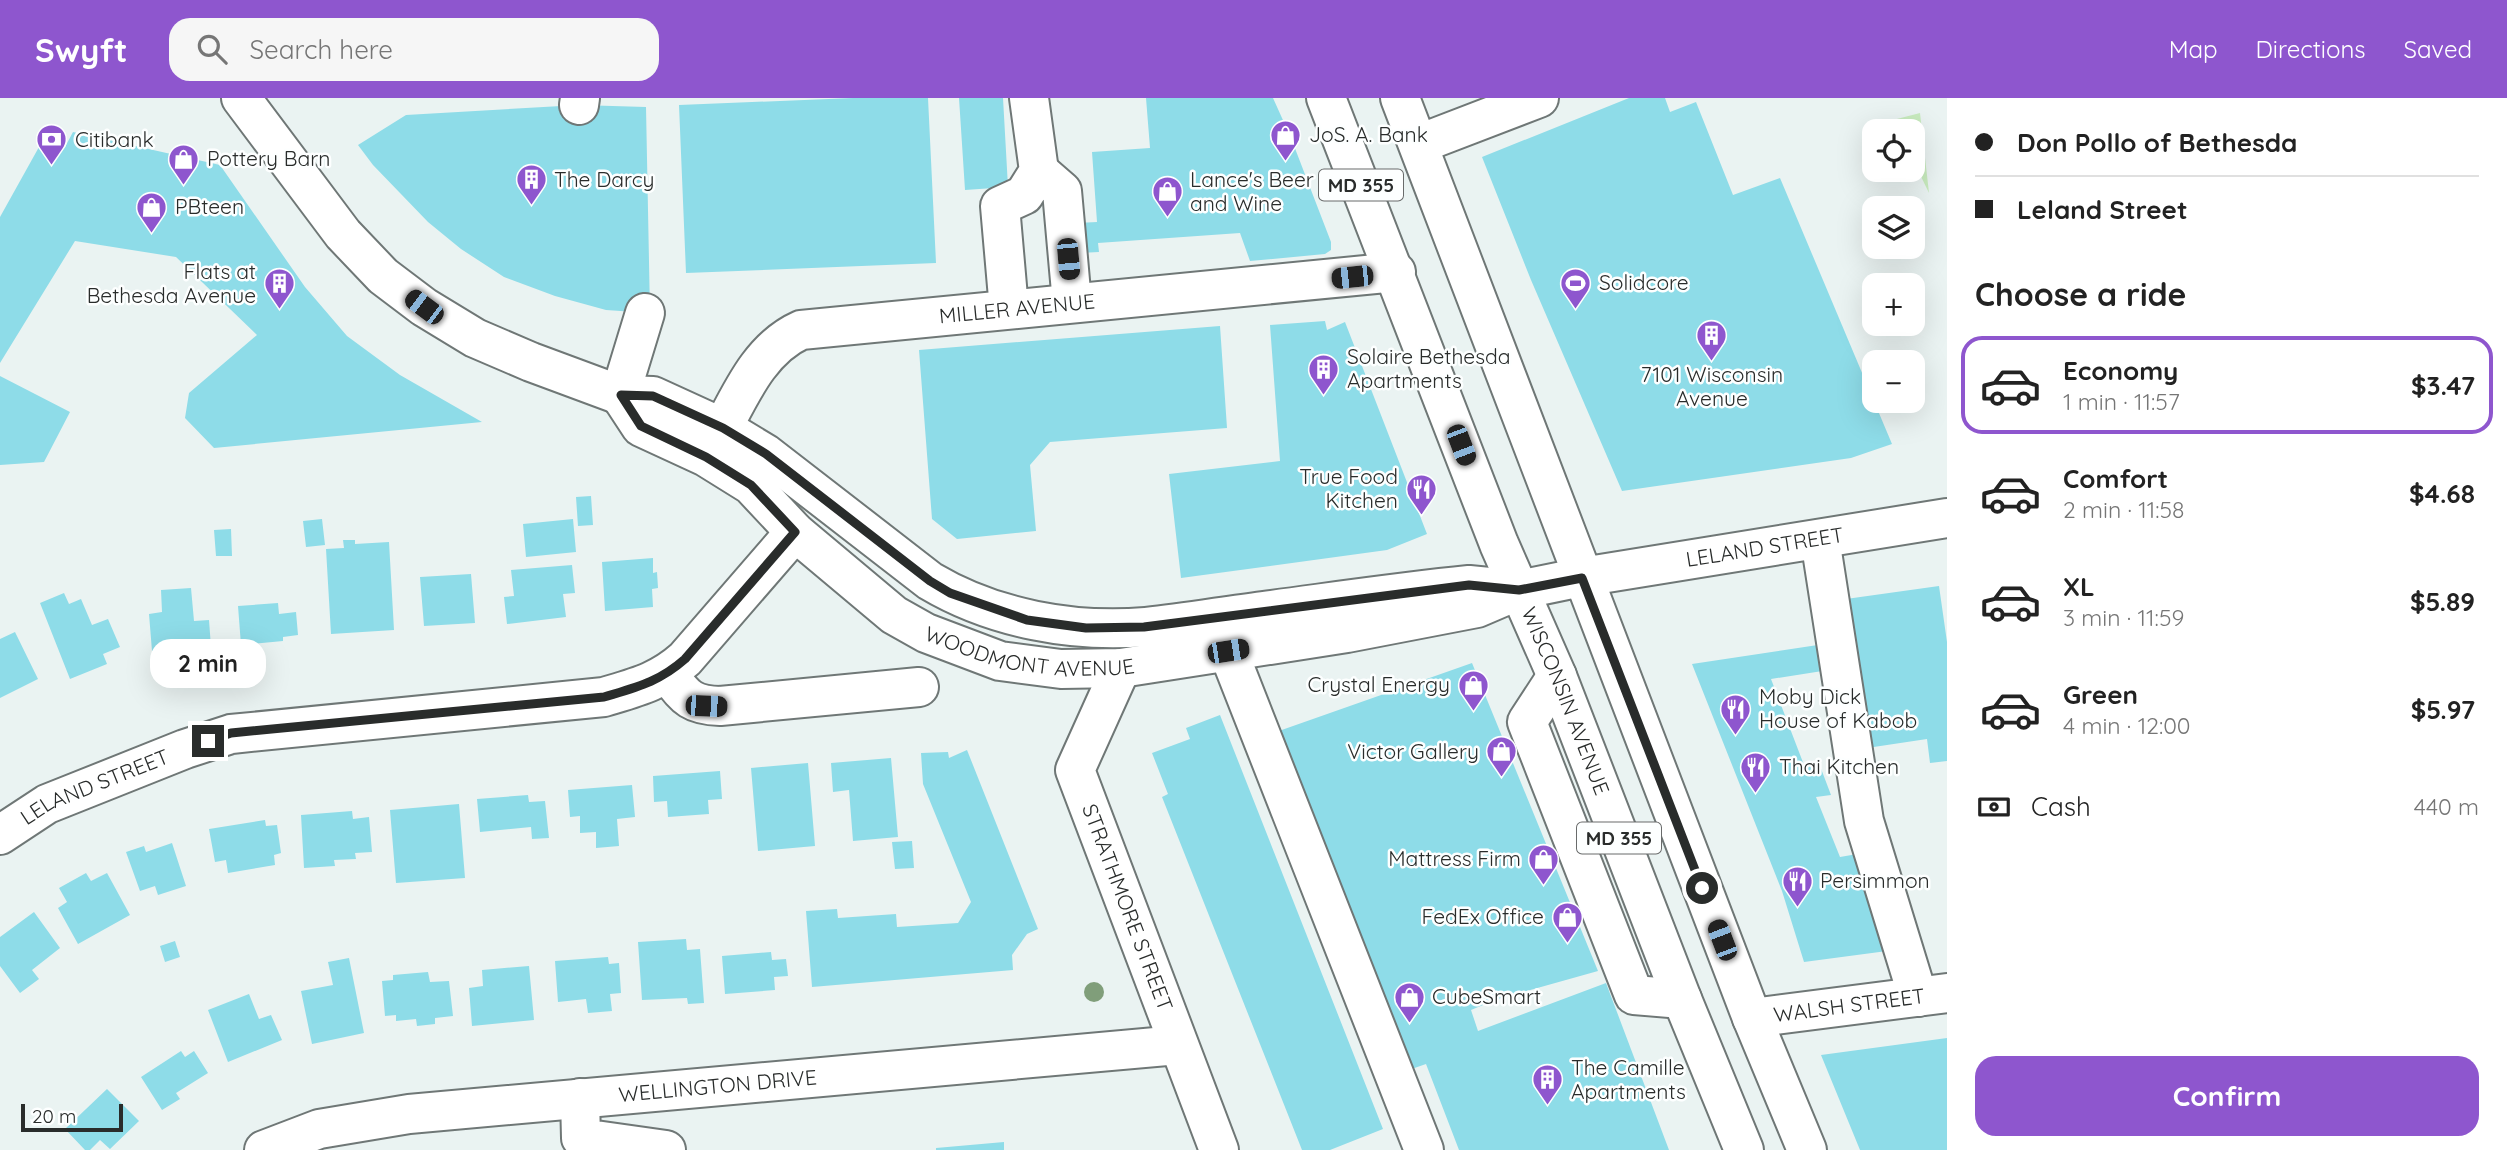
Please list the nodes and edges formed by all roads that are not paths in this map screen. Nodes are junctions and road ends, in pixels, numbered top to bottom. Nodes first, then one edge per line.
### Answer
1 (241, 98) edge
2 (1029, 98) edge
3 (1326, 98) edge
4 (1400, 98) edge
5 (1539, 98) edge
6 (1419, 144) junction
7 (1040, 171) junction
8 (1396, 272) junction
9 (1072, 303) junction
10 (1009, 309) junction
11 (645, 313) dead end
12 (621, 395) junction
13 (715, 442) junction
14 (1947, 518) edge
15 (795, 532) junction
16 (1820, 539) junction
17 (1582, 578) junction
18 (1519, 590) junction
19 (1086, 628) junction
20 (1228, 651) junction
21 (1121, 668) junction
22 (1060, 669) junction
23 (667, 674) junction
24 (919, 687) dead end
25 (0, 835) edge
26 (1932, 995) edge
27 (1752, 1018) junction
28 (1178, 1045) junction
29 (580, 1098) junction
30 (264, 1150) edge
31 (666, 1150) edge
32 (1219, 1150) edge
33 (1424, 1150) edge
34 (1744, 1150) edge
35 (1807, 1150) edge

1 - 12 street, WOODMONT AVENUE
2 - 7 street
3 - 8 street, WISCONSIN AVENUE / MD 355
4 - 6 street, MD 355
5 - 6 street
6 - 17 street, MD 355
7 - 9 street
7 - 10 street
8 - 9 street, MILLER AVENUE
8 - 18 street, WISCONSIN AVENUE / MD 355
9 - 10 street, MILLER AVENUE
10 - 13 street, MILLER AVENUE
11 - 12 street
12 - 13 street, WOODMONT AVENUE
13 - 15 street, WOODMONT AVENUE
13 - 19 street, WOODMONT AVENUE
14 - 16 street, LELAND STREET
15 - 22 street, WOODMONT AVENUE
15 - 23 street, LELAND STREET
16 - 17 street, LELAND STREET
16 - 26 street
17 - 18 street, WOODMONT AVENUE
17 - 27 street, MD 355
18 - 19 street, WOODMONT AVENUE
18 - 20 street, WOODMONT AVENUE
18 - 34 street, WISCONSIN AVENUE / MD 355
19 - 22 street
20 - 21 street, WOODMONT AVENUE
20 - 33 street
21 - 22 street, WOODMONT AVENUE
21 - 28 street, STRATHMORE STREET
23 - 24 street
23 - 25 street, LELAND STREET
26 - 27 street, WALSH STREET
27 - 35 street, MD 355
28 - 29 street, WELLINGTON DRIVE
28 - 32 street, STRATHMORE STREET
29 - 30 street, WELLINGTON DRIVE
29 - 31 street

